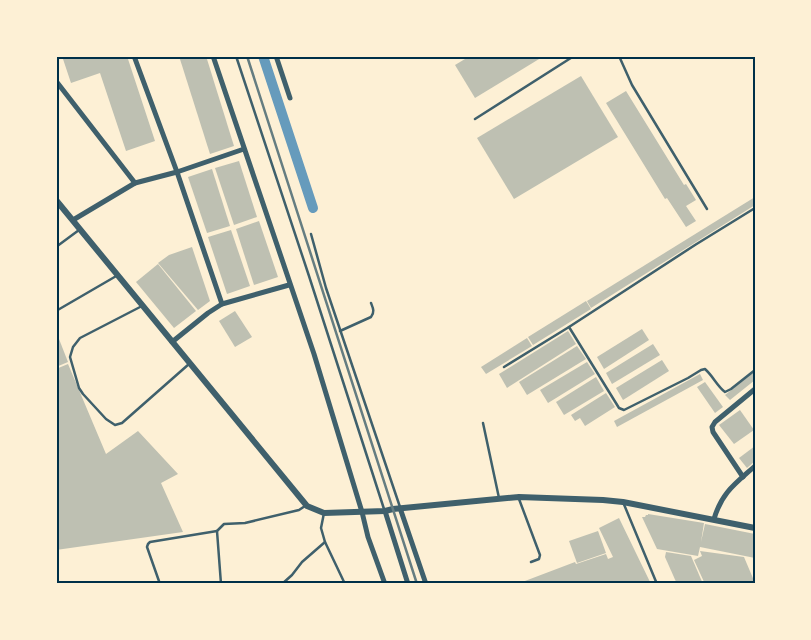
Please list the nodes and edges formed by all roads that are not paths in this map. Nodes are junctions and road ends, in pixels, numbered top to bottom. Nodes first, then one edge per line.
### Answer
1 (134, 56) edge
2 (213, 56) edge
3 (236, 56) edge
4 (276, 56) edge
5 (574, 56) edge
6 (620, 56) edge
7 (56, 81) edge
8 (290, 98) dead end
9 (474, 120) dead end
10 (244, 149) junction
11 (177, 172) junction
12 (135, 183) junction
13 (56, 200) edge
14 (755, 208) edge
15 (707, 209) dead end
16 (73, 220) junction
17 (80, 229) junction
18 (311, 234) dead end
19 (56, 247) edge
20 (118, 275) junction
21 (290, 285) junction
22 (371, 303) dead end
23 (222, 304) junction
24 (143, 306) junction
25 (56, 311) edge
26 (569, 327) junction
27 (340, 331) junction
28 (172, 342) junction
29 (190, 363) junction
30 (504, 367) dead end
31 (755, 370) edge
32 (755, 389) edge
33 (483, 423) dead end
34 (755, 466) edge
35 (743, 477) junction
36 (519, 497) junction
37 (500, 499) junction
38 (622, 502) junction
39 (307, 506) junction
40 (400, 508) junction
41 (385, 511) junction
42 (362, 512) junction
43 (324, 513) junction
44 (714, 519) junction
45 (755, 528) edge
46 (217, 531) junction
47 (325, 542) junction
48 (531, 562) dead end
49 (160, 584) edge
50 (221, 584) edge
51 (282, 584) edge
52 (344, 584) edge
53 (385, 584) edge
54 (408, 584) edge
55 (426, 584) edge
56 (657, 584) edge

1 - 11 street
2 - 10 street
3 - 41 lane
4 - 8 street
5 - 9 lane
6 - 15 lane
7 - 12 street
10 - 11 street
10 - 21 street
11 - 12 street
11 - 23 street
12 - 16 street
13 - 16 street
14 - 26 lane
16 - 17 street
17 - 19 lane
17 - 20 street
18 - 27 lane
20 - 24 street
20 - 25 lane
21 - 23 street
21 - 42 street
22 - 27 lane
23 - 28 street
24 - 28 street
24 - 29 lane
26 - 30 lane
26 - 31 lane
27 - 40 lane
28 - 29 street
29 - 39 street
32 - 35 street
33 - 37 lane
34 - 35 street
35 - 44 street
36 - 37 street
36 - 38 street
36 - 48 lane
37 - 40 street
38 - 44 street
38 - 56 lane
39 - 43 street
39 - 46 lane
40 - 41 street
40 - 55 street
41 - 42 street
41 - 54 street
42 - 43 street
42 - 53 street
43 - 47 lane
44 - 45 street
46 - 49 lane
46 - 50 lane
47 - 51 lane
47 - 52 lane

